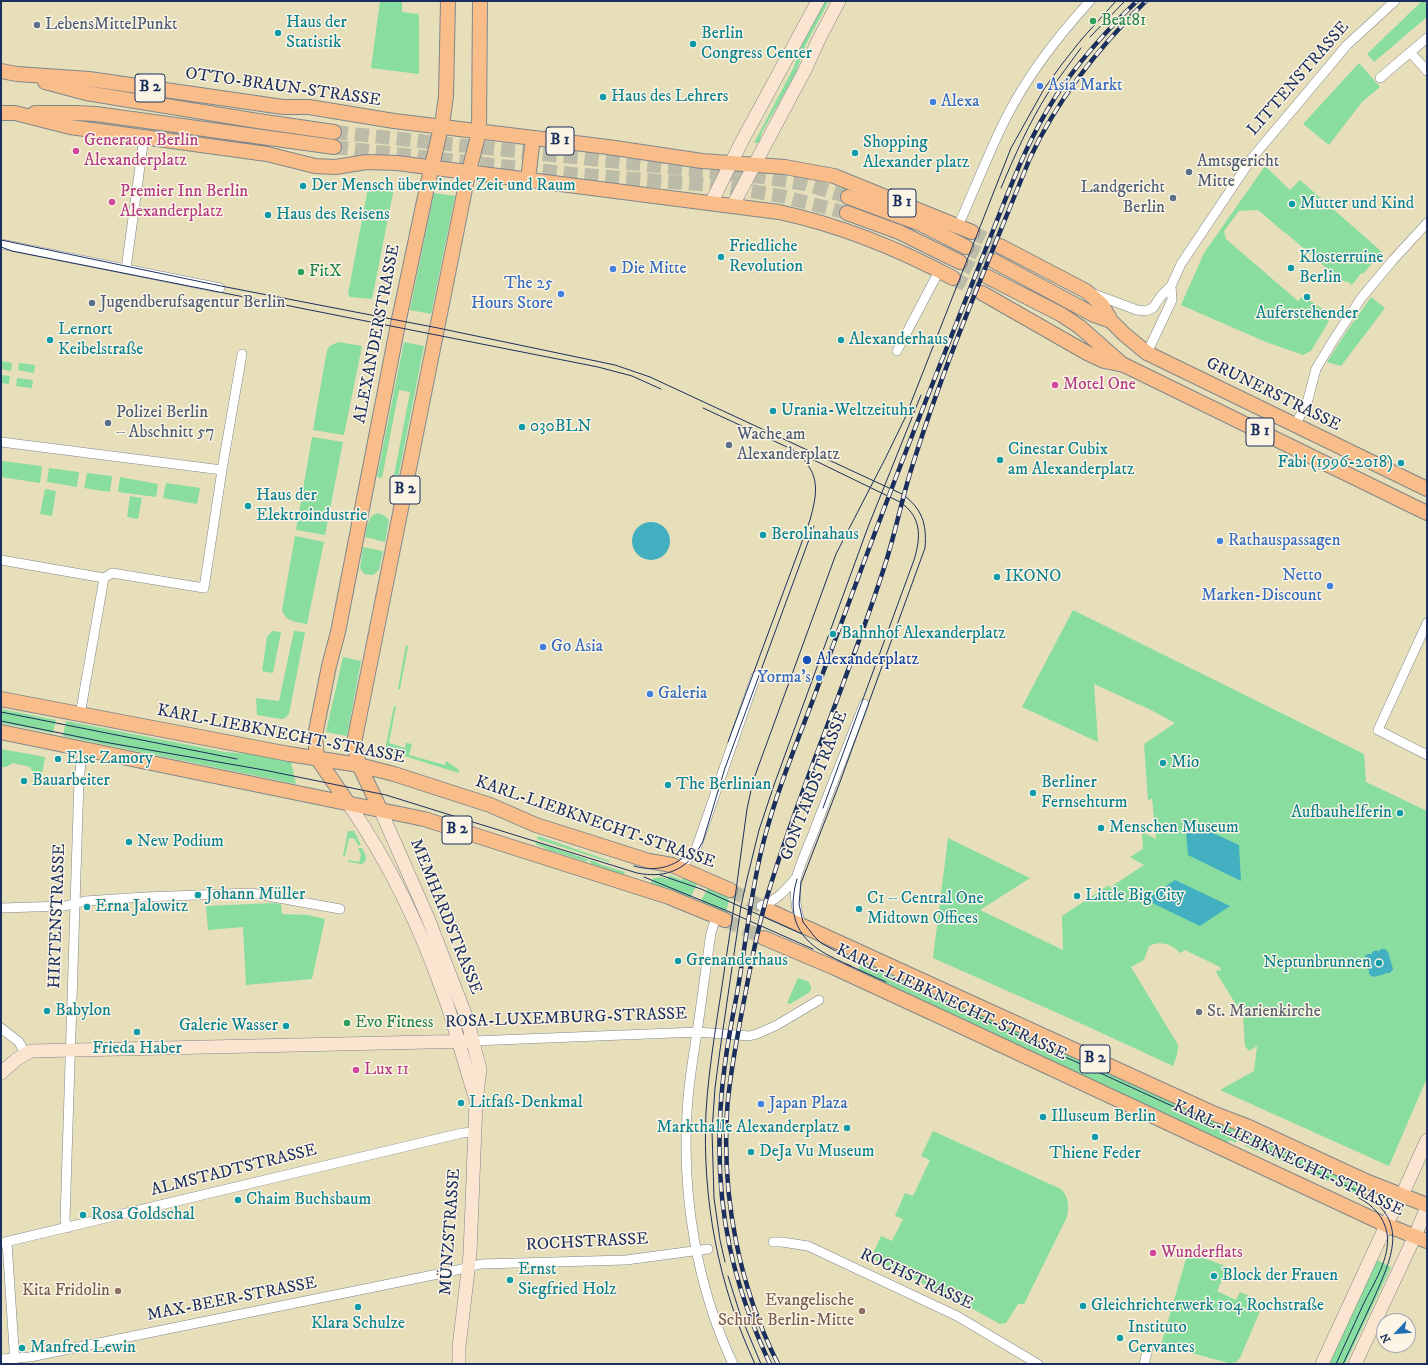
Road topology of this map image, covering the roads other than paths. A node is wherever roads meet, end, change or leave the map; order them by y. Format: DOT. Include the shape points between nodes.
graph roads {
  1 [pos="448,1"];
  2 [pos="480,1"];
  3 [pos="818,1"];
  4 [pos="839,1"];
  5 [pos="1090,1"];
  6 [pos="1395,1"];
  7 [pos="1427,38"];
  8 [pos="1410,52"];
  9 [pos="1,71"];
  10 [pos="1427,71"];
  11 [pos="17,74"];
  12 [pos="1380,78"];
  13 [pos="8,113"];
  14 [pos="441,127"];
  15 [pos="334,132"];
  16 [pos="479,132"];
  17 [pos="144,137"];
  18 [pos="534,138"];
  19 [pos="334,147"];
  20 [pos="731,163"];
  21 [pos="754,165"];
  22 [pos="432,167"];
  23 [pos="469,172"];
  24 [pos="528,179"];
  25 [pos="848,197"];
  26 [pos="711,203"];
  27 [pos="733,205"];
  28 [pos="847,213"];
  29 [pos="1427,223"];
  30 [pos="958,226"];
  31 [pos="972,232"];
  32 [pos="1,244"];
  33 [pos="1000,246"];
  34 [pos="966,247"];
  35 [pos="994,261"];
  36 [pos="960,262"];
  37 [pos="126,269"];
  38 [pos="939,271"];
  39 [pos="988,277"];
  40 [pos="953,278"];
  41 [pos="1171,286"];
  42 [pos="220,288"];
  43 [pos="1086,291"];
  44 [pos="982,292"];
  45 [pos="1111,321"];
  46 [pos="897,351"];
  47 [pos="1147,353"];
  48 [pos="242,354"];
  49 [pos="1124,365"];
  50 [pos="1296,426"];
  51 [pos="1,442"];
  52 [pos="222,470"];
  53 [pos="1427,489"];
  54 [pos="1427,513"];
  55 [pos="1,560"];
  56 [pos="104,578"];
  57 [pos="1427,623"];
  58 [pos="756,676"];
  59 [pos="1,699"];
  60 [pos="864,704"];
  61 [pos="80,715"];
  62 [pos="1,732"];
  63 [pos="83,748"];
  64 [pos="1427,755"];
  65 [pos="317,758"];
  66 [pos="359,765"];
  67 [pos="348,803"];
  68 [pos="380,809"];
  69 [pos="675,867"];
  70 [pos="796,878"];
  71 [pos="730,890"];
  72 [pos="74,903"];
  73 [pos="1,908"];
  74 [pos="340,909"];
  75 [pos="766,909"];
  76 [pos="721,918"];
  77 [pos="801,925"];
  78 [pos="764,938"];
  79 [pos="818,1000"];
  80 [pos="1,1028"];
  81 [pos="698,1032"];
  82 [pos="459,1041"];
  83 [pos="473,1041"];
  84 [pos="70,1049"];
  85 [pos="25,1054"];
  86 [pos="1,1073"];
  87 [pos="476,1102"];
  88 [pos="475,1132"];
  89 [pos="1427,1140"];
  90 [pos="1402,1195"];
  91 [pos="1427,1206"];
  92 [pos="1386,1225"];
  93 [pos="67,1228"];
  94 [pos="1421,1238"];
  95 [pos="4,1242"];
  96 [pos="773,1242"];
  97 [pos="708,1249"];
  98 [pos="696,1250"];
  99 [pos="468,1267"];
  100 [pos="1148,1348"];
  101 [pos="1,1359"];
  102 [pos="14,1361"];
  103 [pos="460,1364"];
  104 [pos="733,1364"];
  105 [pos="1038,1364"];
  106 [pos="1144,1364"];
  107 [pos="1322,1364"];
  108 [pos="1355,1364"];
  1 -- 14 [label="main road, ALEXANDERSTRASSE" via="446,96"];
  2 -- 16 [label="main road"];
  3 -- 20 [label="street"];
  4 -- 21 [label="street"];
  5 -- 30 [label="street" via="1050,48 1019,95 1005,120"];
  6 -- 41 [label="street, LITTENSTRASSE" via="1347,45 1252,158 1181,264"];
  7 -- 8 [label="street"];
  8 -- 10 [label="street"];
  8 -- 12 [label="street"];
  9 -- 11 [label="main road, OTTO-BRAUN-STRASSE / B 2"];
  11 -- 14 [label="main road, OTTO-BRAUN-STRASSE / B 2" via="89,79"];
  11 -- 15 [label="main road" via="86,93"];
  13 -- 17 [label="main road" via="70,127"];
  13 -- 19 [label="main road" via="96,114"];
  14 -- 16 [label="main road, B 2"];
  14 -- 22 [label="main road, ALEXANDERSTRASSE"];
  16 -- 18 [label="main road, B 1"];
  16 -- 23 [label="main road, B 2"];
  17 -- 22 [label="main road" via="267,154 326,167 377,161"];
  17 -- 37 [label="street"];
  18 -- 20 [label="main road, B 1"];
  18 -- 24 [label="main road"];
  20 -- 21 [label="main road, B 1"];
  20 -- 26 [label="street"];
  21 -- 27 [label="street"];
  21 -- 30 [label="main road, B 1" via="834,176"];
  22 -- 23 [label="main road"];
  22 -- 65 [label="main road, ALEXANDERSTRASSE / B 2" via="398,324 338,632 327,673 315,736"];
  23 -- 24 [label="main road"];
  23 -- 66 [label="main road, B 2" via="354,743"];
  24 -- 26 [label="main road"];
  25 -- 34 [label="main road" via="921,224"];
  26 -- 27 [label="main road"];
  27 -- 38 [label="main road" via="816,221 874,242"];
  28 -- 36 [label="main road" via="899,232"];
  29 -- 50 [label="street" via="1362,297 1334,339 1316,369 1307,403"];
  30 -- 31 [label="main road, B 1"];
  32 -- 37 [label="street"];
  33 -- 43 [label="main road, GRUNERSTRASSE / B 1"];
  35 -- 45 [label="main road, GRUNERSTRASSE / B 1" via="1094,315"];
  37 -- 42 [label="street"];
  38 -- 40 [label="main road"];
  38 -- 46 [label="street"];
  39 -- 49 [label="main road, B 1" via="1062,314"];
  41 -- 43 [label="street, LITTENSTRASSE" via="1153,308 1146,311"];
  41 -- 47 [label="street, LITTENSTRASSE" via="1172,300"];
  43 -- 45 [label="main road, GRUNERSTRASSE / B 1" via="1102,305"];
  44 -- 49 [label="main road, B 1" via="1087,353 1104,361"];
  45 -- 47 [label="main road, GRUNERSTRASSE / B 1"];
  47 -- 50 [label="main road, GRUNERSTRASSE / B 1"];
  48 -- 52 [label="street"];
  49 -- 54 [label="main road, B 1"];
  50 -- 53 [label="main road, GRUNERSTRASSE / B 1"];
  51 -- 52 [label="street"];
  52 -- 56 [label="street" via="204,588 112,573"];
  55 -- 56 [label="street"];
  56 -- 61 [label="street"];
  57 -- 64 [label="street" via="1378,730"];
  58 -- 69 [label="street" via="696,849"];
  59 -- 61 [label="main road, KARL-LIEBKNECHT-STRASSE"];
  60 -- 70 [label="street, GONTARDSTRASSE"];
  61 -- 65 [label="main road, KARL-LIEBKNECHT-STRASSE"];
  62 -- 63 [label="main road"];
  63 -- 67 [label="main road"];
  63 -- 72 [label="street, HIRTENSTRASSE" via="79,771"];
  65 -- 66 [label="main road, KARL-LIEBKNECHT-STRASSE"];
  65 -- 67 [label="main road, ALEXANDERSTRASSE / B 2"];
  66 -- 68 [label="main road"];
  66 -- 69 [label="main road, KARL-LIEBKNECHT-STRASSE / B 2" via="462,795 536,824"];
  67 -- 68 [label="main road, B 2"];
  67 -- 82 [label="street, MEMHARDSTRASSE" via="374,843 415,922"];
  68 -- 76 [label="main road, B 2" via="424,819 533,853 669,897"];
  68 -- 83 [label="street, MEMHARDSTRASSE" via="428,918"];
  69 -- 71 [label="main road, KARL-LIEBKNECHT-STRASSE / B 2"];
  70 -- 75 [label="street, GONTARDSTRASSE"];
  70 -- 77 [label="street, GONTARDSTRASSE" via="795,903"];
  72 -- 73 [label="street" via="65,906"];
  72 -- 74 [label="street" via="251,893"];
  72 -- 84 [label="street, HIRTENSTRASSE"];
  75 -- 77 [label="main road, KARL-LIEBKNECHT-STRASSE / B 2"];
  76 -- 81 [label="street" via="711,933"];
  77 -- 90 [label="main road, KARL-LIEBKNECHT-STRASSE / B 2" via="1215,1114"];
  78 -- 92 [label="main road, KARL-LIEBKNECHT-STRASSE / B 2" via="835,968"];
  79 -- 81 [label="street, ROSA-LUXEMBURG-STRASSE" via="757,1034 749,1036"];
  80 -- 85 [label="street" via="19,1042"];
  81 -- 83 [label="street, ROSA-LUXEMBURG-STRASSE"];
  81 -- 98 [label="street" via="690,1078 686,1139 686,1171"];
  82 -- 83 [label="street, ROSA-LUXEMBURG-STRASSE"];
  82 -- 84 [label="street, ROSA-LUXEMBURG-STRASSE"];
  82 -- 87 [label="street, MÜNZSTRASSE"];
  83 -- 87 [label="street, MÜNZSTRASSE" via="480,1069"];
  84 -- 85 [label="street, ROSA-LUXEMBURG-STRASSE" via="31,1051"];
  84 -- 93 [label="street, HIRTENSTRASSE" via="65,1220"];
  85 -- 86 [label="street, ROSA-LUXEMBURG-STRASSE"];
  87 -- 88 [label="street, MÜNZSTRASSE"];
  88 -- 93 [label="street, ALMSTADTSTRASSE" via="462,1133"];
  88 -- 99 [label="street, MÜNZSTRASSE"];
  89 -- 90 [label="street"];
  90 -- 91 [label="main road, KARL-LIEBKNECHT-STRASSE / B 2"];
  90 -- 92 [label="street"];
  91 -- 94 [label="street"];
  92 -- 94 [label="main road, KARL-LIEBKNECHT-STRASSE / B 2"];
  92 -- 107 [label="street"];
  93 -- 95 [label="street, ALMSTADTSTRASSE"];
  94 -- 108 [label="street"];
  95 -- 102 [label="street"];
  96 -- 105 [label="street, ROCHSTRASSE" via="808,1246 957,1316"];
  97 -- 98 [label="street, ROCHSTRASSE"];
  98 -- 99 [label="street, ROCHSTRASSE" via="626,1260 481,1264"];
  98 -- 104 [label="street" via="714,1318"];
  99 -- 102 [label="street, MAX-BEER-STRASSE"];
  99 -- 103 [label="street, MÜNZSTRASSE" via="459,1347"];
  100 -- 106 [label="street"];
  101 -- 102 [label="street, MAX-BEER-STRASSE"];
}
